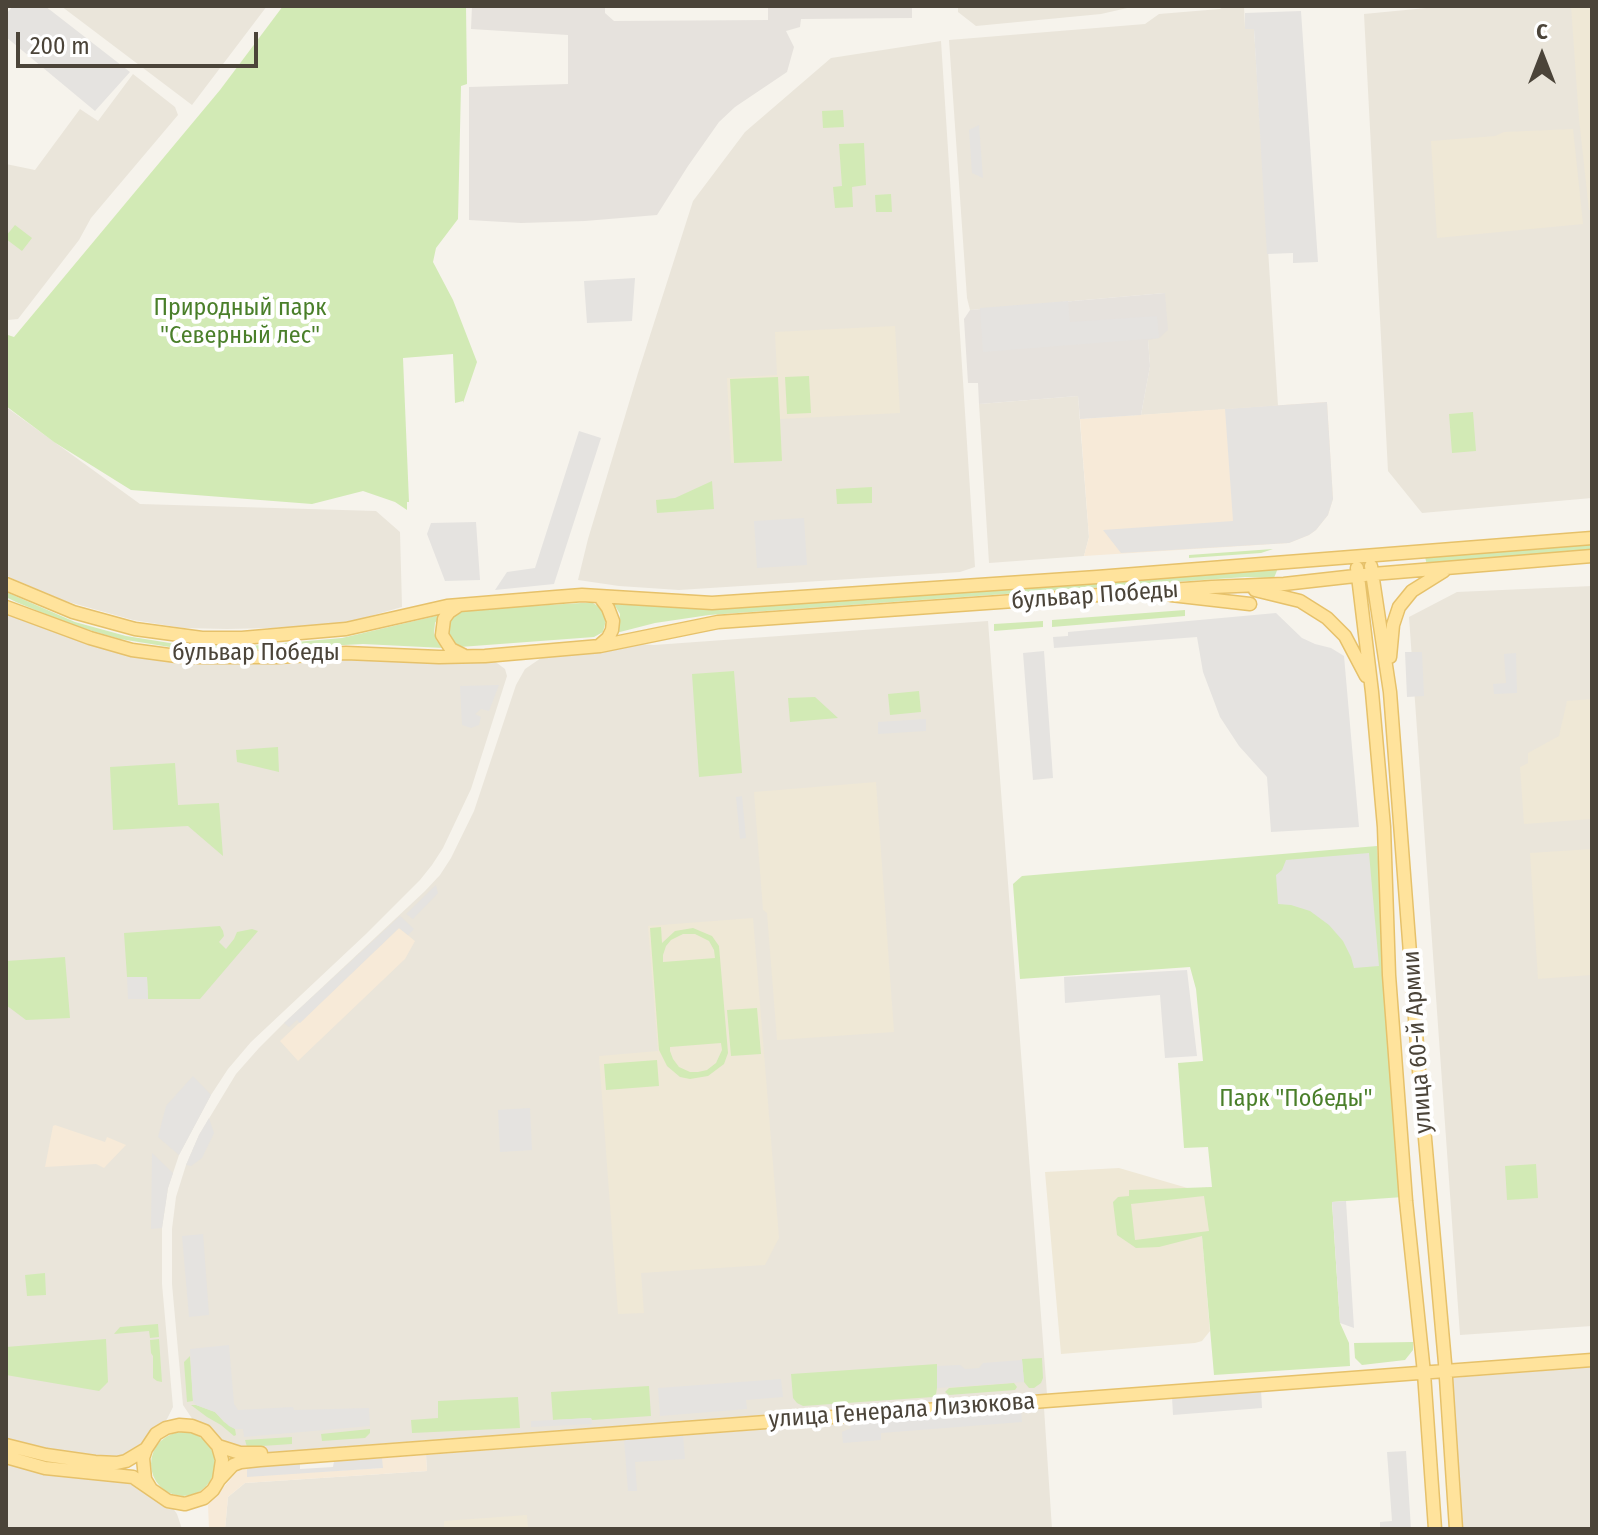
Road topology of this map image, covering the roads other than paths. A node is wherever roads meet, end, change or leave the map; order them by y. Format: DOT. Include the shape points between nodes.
graph roads {
  1 [pos="1592,538"];
  2 [pos="1363,556"];
  3 [pos="1592,556"];
  4 [pos="1453,567"];
  5 [pos="1373,574"];
  6 [pos="1358,576"];
  7 [pos="6,584"];
  8 [pos="1212,587"];
  9 [pos="1144,592"];
  10 [pos="600,597"];
  11 [pos="1250,604"];
  12 [pos="461,605"];
  13 [pos="6,607"];
  14 [pos="600,646"];
  15 [pos="466,657"];
  16 [pos="1372,692"];
  17 [pos="1390,692"];
  18 [pos="1592,1352"];
  19 [pos="1592,1360"];
  20 [pos="1445,1367"];
  21 [pos="1424,1369"];
  22 [pos="789,1417"];
  23 [pos="6,1445"];
  24 [pos="218,1446"];
  25 [pos="146,1449"];
  26 [pos="6,1457"];
  27 [pos="219,1480"];
  28 [pos="151,1489"];
  29 [pos="1435,1529"];
  30 [pos="1456,1529"];
  1 -- 2 [label="main road, бульвар Победы"];
  2 -- 5 [label="main road, улица 60-й Армии"];
  2 -- 6 [label="main road, улица 60-й Армии"];
  2 -- 10 [label="main road, бульвар Победы" via="712,603"];
  3 -- 4 [label="main road, бульвар Победы"];
  4 -- 5 [label="main road, бульвар Победы"];
  4 -- 17 [label="main road" via="1422,583 1399,607 1391,638"];
  5 -- 6 [label="main road, бульвар Победы"];
  5 -- 17 [label="main road, улица 60-й Армии"];
  6 -- 8 [label="main road, бульвар Победы"];
  6 -- 16 [label="main road, улица 60-й Армии"];
  7 -- 12 [label="main road, бульвар Победы" via="98,619 202,638 346,629"];
  8 -- 9 [label="main road, бульвар Победы"];
  8 -- 16 [label="main road" via="1271,593 1313,608 1345,636"];
  9 -- 11 [label="main road"];
  9 -- 14 [label="main road, бульвар Победы" via="718,622"];
  10 -- 12 [label="main road, бульвар Победы"];
  10 -- 14 [label="main road" via="613,621"];
  12 -- 15 [label="main road" via="444,619 442,635 451,649"];
  13 -- 15 [label="main road, бульвар Победы" via="132,650 184,657"];
  14 -- 15 [label="main road, бульвар Победы"];
  16 -- 21 [label="main road, улица 60-й Армии" via="1389,975"];
  17 -- 20 [label="main road, улица 60-й Армии"];
  18 -- 20 [label="main road, улица Генерала Лизюкова"];
  19 -- 20 [label="main road, улица Генерала Лизюкова"];
  20 -- 21 [label="main road, улица Генерала Лизюкова"];
  20 -- 30 [label="main road, улица 60-й Армии"];
  21 -- 22 [label="main road, улица Генерала Лизюкова"];
  21 -- 29 [label="main road, улица 60-й Армии"];
  22 -- 24 [label="main road, улица Генерала Лизюкова" via="260,1453"];
  22 -- 27 [label="main road, улица Генерала Лизюкова" via="241,1462"];
  23 -- 25 [label="main road" via="117,1463"];
  24 -- 25 [label="main road" via="205,1431 179,1425 156,1434"];
  24 -- 27 [label="main road"];
  25 -- 28 [label="main road" via="143,1469"];
  26 -- 28 [label="main road" via="45,1468 133,1477"];
  27 -- 28 [label="main road" via="204,1498 185,1504 168,1501"];
}
